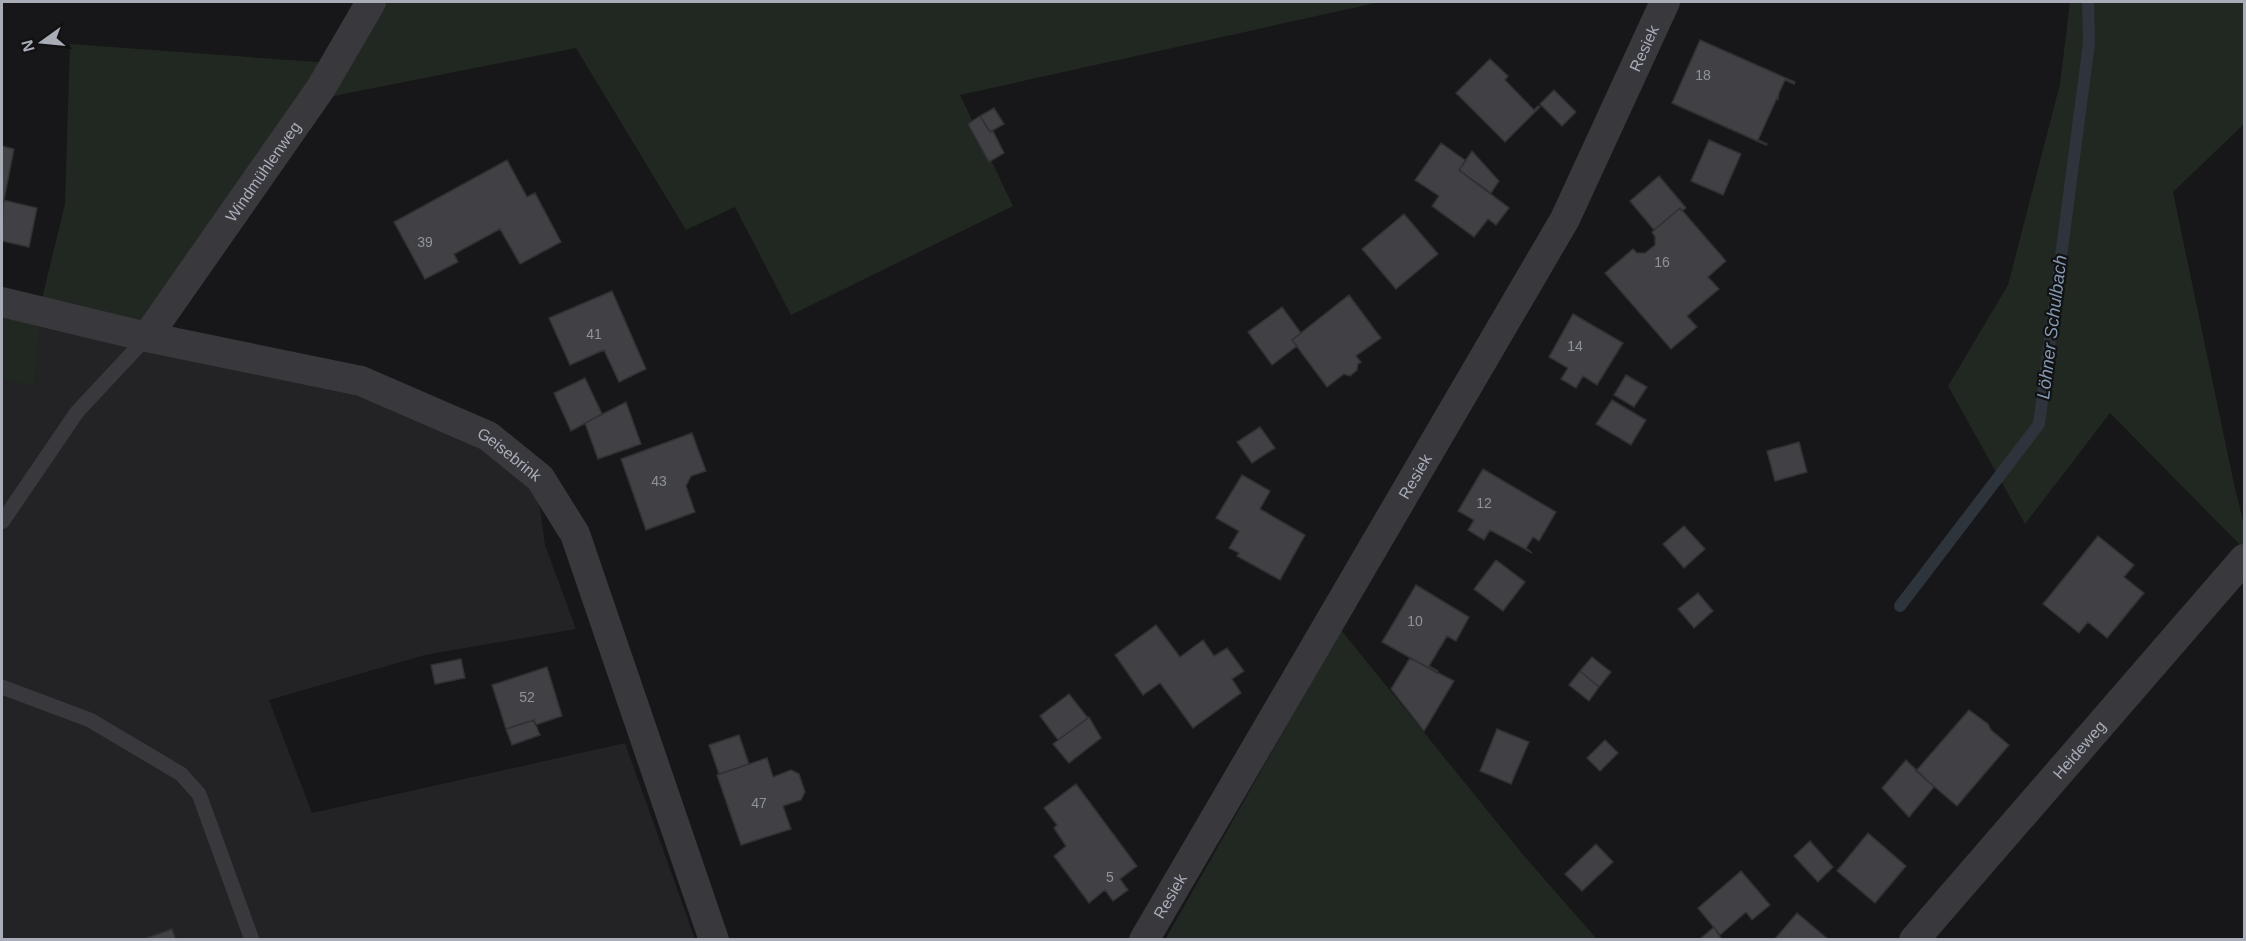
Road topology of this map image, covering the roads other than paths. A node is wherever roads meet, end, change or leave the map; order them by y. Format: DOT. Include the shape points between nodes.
graph roads {
  1 [pos="371,2"];
  2 [pos="1665,2"];
  3 [pos="2,302"];
  4 [pos="147,336"];
  5 [pos="2,522"];
  6 [pos="2244,559"];
  7 [pos="2,687"];
  8 [pos="252,939"];
  9 [pos="714,939"];
  10 [pos="1144,939"];
  11 [pos="1914,939"];
  1 -- 4 [label="street, Windmühlenweg" via="321,88"];
  2 -- 10 [label="street, Resiek" via="1565,219"];
  3 -- 4 [label="street, Geisebrink"];
  4 -- 5 [label="lane" via="77,412"];
  4 -- 9 [label="street, Geisebrink" via="360,381 488,436 540,478 575,534"];
  6 -- 11 [label="street, Heideweg"];
  7 -- 8 [label="lane" via="90,720 181,774 199,794"];
}
